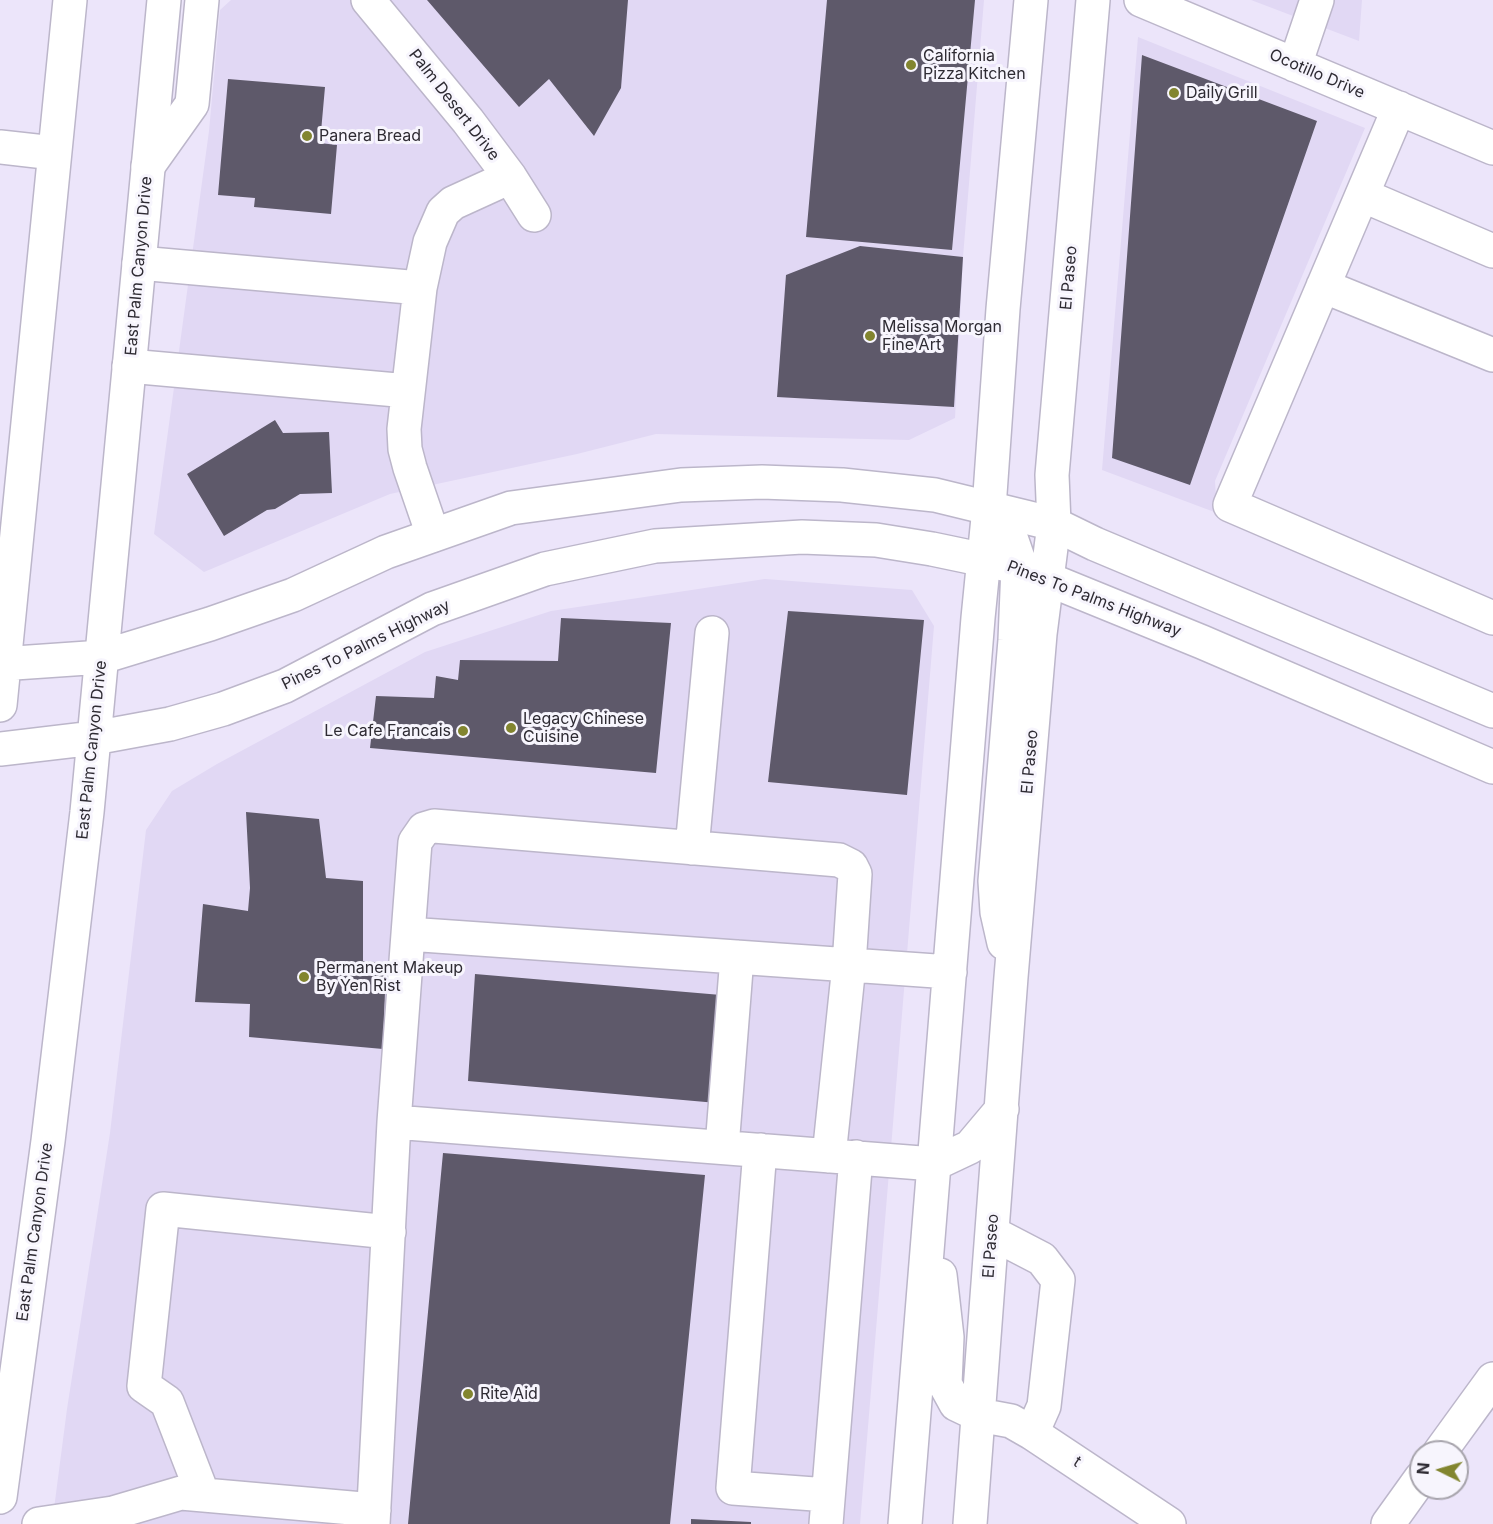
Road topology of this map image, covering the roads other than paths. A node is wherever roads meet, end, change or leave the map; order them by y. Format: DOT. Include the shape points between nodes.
graph roads {
  1 [pos="70,0"];
  2 [pos="164,0"];
  3 [pos="202,0"];
  4 [pos="368,0"];
  5 [pos="1031,0"];
  6 [pos="1093,0"];
  7 [pos="1141,0"];
  8 [pos="1317,0"];
  9 [pos="1295,64"];
  10 [pos="1400,108"];
  11 [pos="0,147"];
  12 [pos="1493,148"];
  13 [pos="54,153"];
  14 [pos="148,166"];
  15 [pos="510,177"];
  16 [pos="1362,195"];
  17 [pos="534,215"];
  18 [pos="1493,251"];
  19 [pos="139,263"];
  20 [pos="1323,286"];
  21 [pos="420,288"];
  22 [pos="1493,355"];
  23 [pos="129,366"];
  24 [pos="408,391"];
  25 [pos="992,508"];
  26 [pos="1054,524"];
  27 [pos="433,535"];
  28 [pos="984,560"];
  29 [pos="1033,573"];
  30 [pos="1493,618"];
  31 [pos="712,633"];
  32 [pos="102,657"];
  33 [pos="2,664"];
  34 [pos="0,705"];
  35 [pos="1493,711"];
  36 [pos="94,738"];
  37 [pos="0,749"];
  38 [pos="1493,767"];
  39 [pos="692,848"];
  40 [pos="408,934"];
  41 [pos="737,957"];
  42 [pos="849,965"];
  43 [pos="950,972"];
  44 [pos="1002,1109"];
  45 [pos="394,1122"];
  46 [pos="722,1147"];
  47 [pos="760,1150"];
  48 [pos="843,1156"];
  49 [pos="934,1171"];
  50 [pos="388,1232"];
  51 [pos="992,1233"];
  52 [pos="1493,1379"];
  53 [pos="978,1415"];
  54 [pos="1032,1432"];
  55 [pos="1449,1440"];
  56 [pos="203,1495"];
  57 [pos="1409,1495"];
  58 [pos="0,1497"];
  59 [pos="827,1510"];
  60 [pos="373,1517"];
  61 [pos="39,1524"];
  62 [pos="905,1524"];
  63 [pos="970,1524"];
  64 [pos="1169,1524"];
  65 [pos="1388,1524"];
  1 -- 13 [label="main road"];
  2 -- 14 [label="main road, East Palm Canyon Drive"];
  3 -- 14 [label="main road" via="192,104"];
  4 -- 15 [label="main road, Palm Desert Drive"];
  5 -- 25 [label="main road" via="1003,309"];
  6 -- 26 [label="main road, El Paseo" via="1052,475"];
  7 -- 9 [label="main road, Ocotillo Drive"];
  8 -- 9 [label="main road"];
  9 -- 10 [label="main road, Ocotillo Drive"];
  10 -- 12 [label="main road, Ocotillo Drive"];
  10 -- 16 [label="main road"];
  11 -- 13 [label="main road"];
  13 -- 33 [label="main road"];
  14 -- 19 [label="main road, East Palm Canyon Drive"];
  15 -- 17 [label="main road, Palm Desert Drive"];
  15 -- 21 [label="main road" via="453,203 443,212 430,242"];
  16 -- 18 [label="main road"];
  16 -- 20 [label="main road"];
  19 -- 21 [label="main road"];
  19 -- 23 [label="main road, East Palm Canyon Drive"];
  20 -- 22 [label="main road"];
  20 -- 30 [label="main road" via="1230,505"];
  21 -- 24 [label="main road"];
  23 -- 24 [label="main road"];
  23 -- 32 [label="main road, East Palm Canyon Drive"];
  24 -- 27 [label="main road" via="405,448"];
  25 -- 26 [label="main road"];
  25 -- 27 [label="main road" via="935,495 842,485 681,485 511,508"];
  25 -- 28 [label="main road"];
  25 -- 29 [label="main road" via="1007,526 1018,558"];
  26 -- 29 [label="main road, El Paseo"];
  26 -- 35 [label="main road"];
  27 -- 32 [label="main road" via="293,595"];
  28 -- 29 [label="main road, Pines To Palms Highway"];
  28 -- 36 [label="main road, Pines To Palms Highway" via="876,540 802,537 655,546 545,569 432,609 285,686 223,709 170,724"];
  28 -- 43 [label="main road"];
  29 -- 38 [label="main road, Pines To Palms Highway" via="1183,633"];
  29 -- 44 [label="main road, El Paseo" via="1015,640 995,881 1010,1002"];
  31 -- 39 [label="main road"];
  32 -- 33 [label="main road"];
  32 -- 36 [label="main road, East Palm Canyon Drive"];
  33 -- 34 [label="main road"];
  36 -- 37 [label="main road, Pines To Palms Highway"];
  36 -- 58 [label="main road, East Palm Canyon Drive" via="48,1141"];
  39 -- 40 [label="main road" via="434,826 424,829 415,842"];
  39 -- 42 [label="main road" via="839,861 851,866 855,874"];
  40 -- 41 [label="main road"];
  40 -- 45 [label="main road"];
  41 -- 42 [label="main road"];
  41 -- 46 [label="main road"];
  42 -- 43 [label="main road"];
  42 -- 48 [label="main road"];
  43 -- 49 [label="main road"];
  44 -- 49 [label="main road" via="970,1147"];
  44 -- 51 [label="main road, El Paseo"];
  45 -- 46 [label="main road"];
  45 -- 50 [label="main road"];
  46 -- 47 [label="main road"];
  47 -- 48 [label="main road"];
  47 -- 59 [label="main road" via="733,1488"];
  48 -- 49 [label="main road"];
  48 -- 59 [label="main road"];
  49 -- 53 [label="main road" via="943,1212 940,1272 946,1337 945,1384 956,1404"];
  49 -- 62 [label="main road"];
  50 -- 56 [label="main road" via="163,1209 144,1386 167,1402"];
  50 -- 60 [label="main road"];
  51 -- 53 [label="main road, El Paseo"];
  51 -- 54 [label="main road" via="1042,1259 1058,1280 1044,1406"];
  52 -- 55 [label="main road"];
  53 -- 54 [label="main road, t" via="1011,1421"];
  53 -- 63 [label="main road, El Paseo"];
  54 -- 64 [label="main road, t"];
  56 -- 60 [label="main road"];
  56 -- 61 [label="main road" via="182,1493 113,1513"];
  57 -- 65 [label="main road"];
}
